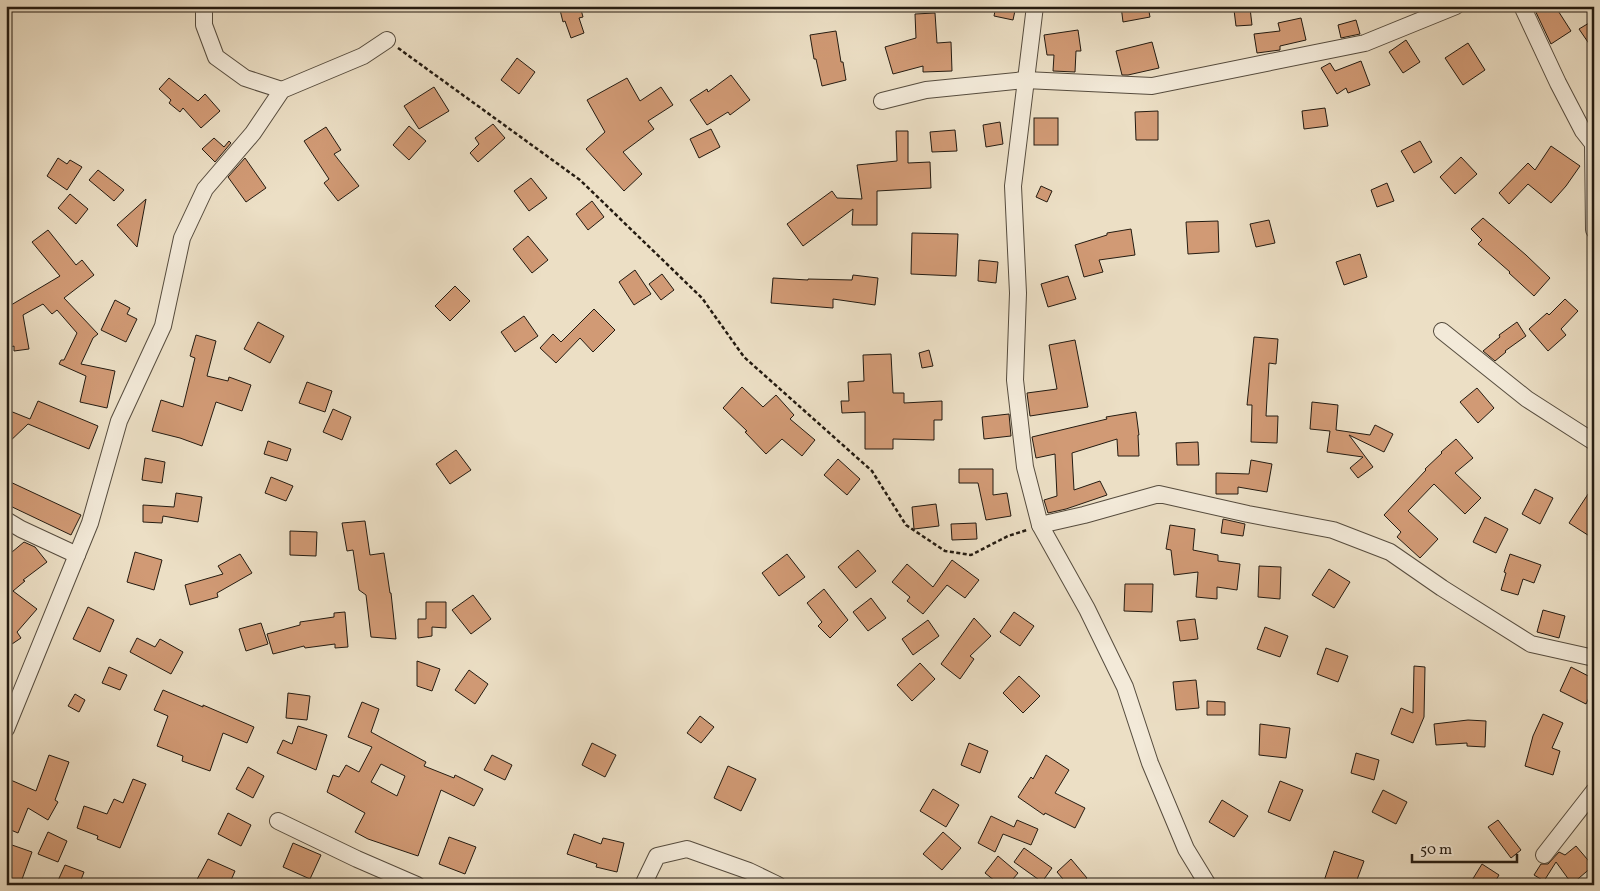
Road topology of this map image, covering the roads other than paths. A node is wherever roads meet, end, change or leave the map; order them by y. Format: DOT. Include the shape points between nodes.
graph roads {
  1 [pos="204,6"];
  2 [pos="1034,6"];
  3 [pos="1456,6"];
  4 [pos="1522,6"];
  5 [pos="387,40"];
  6 [pos="1025,80"];
  7 [pos="282,90"];
  8 [pos="882,102"];
  9 [pos="1593,145"];
  10 [pos="1594,230"];
  11 [pos="1442,331"];
  12 [pos="1594,442"];
  13 [pos="6,520"];
  14 [pos="1040,525"];
  15 [pos="77,555"];
  16 [pos="1594,658"];
  17 [pos="10,703"];
  18 [pos="6,729"];
  19 [pos="1594,791"];
  20 [pos="278,821"];
  21 [pos="1544,855"];
  22 [pos="417,885"];
  23 [pos="643,885"];
  24 [pos="778,885"];
  25 [pos="1208,885"];
  1 -- 7 [label="street" via="204,25 216,57 245,78"];
  2 -- 6 [label="street"];
  3 -- 6 [label="street" via="1365,43 1152,86"];
  4 -- 9 [label="street" via="1558,83"];
  5 -- 7 [label="street" via="362,56"];
  6 -- 8 [label="street" via="926,90"];
  6 -- 14 [label="street" via="1013,186 1018,293 1015,380 1025,467"];
  7 -- 15 [label="street" via="253,133 205,189 182,238 163,326 119,421 90,522"];
  9 -- 10 [label="street"];
  11 -- 12 [label="street" via="1527,399"];
  13 -- 15 [label="street"];
  14 -- 16 [label="street" via="1159,494 1333,530 1390,552 1530,644"];
  14 -- 25 [label="street" via="1125,687 1150,762 1186,849"];
  15 -- 17 [label="street"];
  17 -- 18 [label="street"];
  19 -- 21 [label="street"];
  20 -- 22 [label="street"];
  23 -- 24 [label="street" via="657,856 687,849 750,871"];
}
